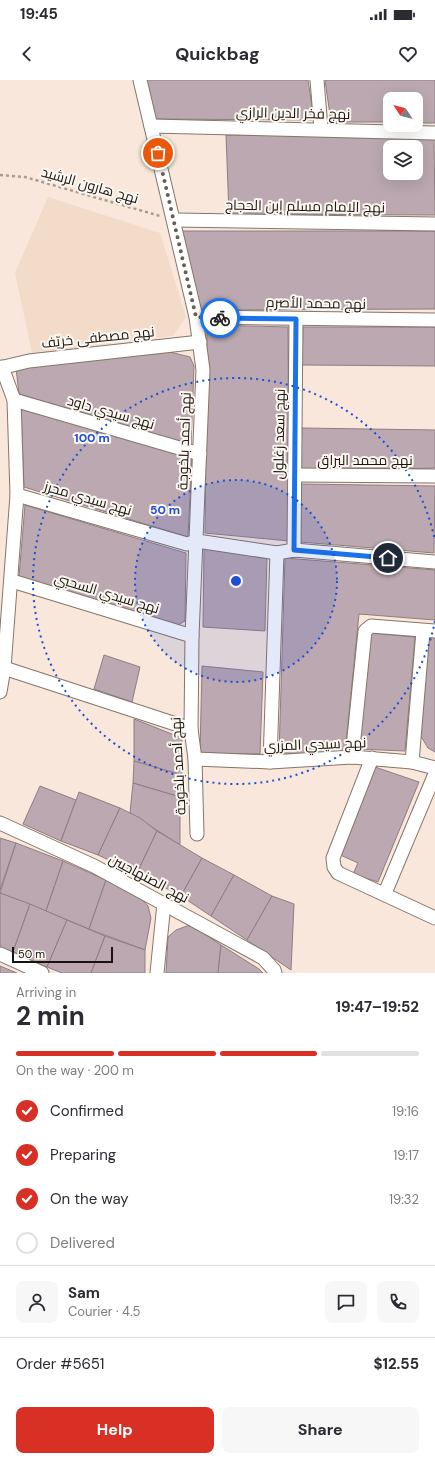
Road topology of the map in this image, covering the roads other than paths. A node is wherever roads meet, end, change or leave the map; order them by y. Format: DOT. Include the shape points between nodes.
graph roads {
  1 [pos="140,80"];
  2 [pos="317,80"];
  3 [pos="151,126"];
  4 [pos="321,129"];
  5 [pos="435,132"];
  6 [pos="174,220"];
  7 [pos="435,224"];
  8 [pos="196,317"];
  9 [pos="296,319"];
  10 [pos="435,320"];
  11 [pos="200,342"];
  12 [pos="1,368"];
  13 [pos="14,400"];
  14 [pos="200,454"];
  15 [pos="295,475"];
  16 [pos="435,476"];
  17 [pos="17,495"];
  18 [pos="196,541"];
  19 [pos="294,550"];
  20 [pos="277,553"];
  21 [pos="435,562"];
  22 [pos="12,581"];
  23 [pos="429,631"];
  24 [pos="192,636"];
  25 [pos="4,668"];
  26 [pos="0,692"];
  27 [pos="191,729"];
  28 [pos="352,757"];
  29 [pos="372,758"];
  30 [pos="195,759"];
  31 [pos="270,762"];
  32 [pos="412,762"];
  33 [pos="435,768"];
  34 [pos="435,774"];
  35 [pos="0,823"];
  36 [pos="196,834"];
  37 [pos="385,893"];
  38 [pos="164,903"];
  39 [pos="435,918"];
  40 [pos="0,954"];
  41 [pos="42,973"];
  42 [pos="157,973"];
  43 [pos="275,973"];
  1 -- 3 [label="street, نهج أحمد بلخوجة"];
  2 -- 4 [label="street"];
  3 -- 4 [label="street, نهج فخر الدين الرازي"];
  3 -- 6 [label="street, نهج أحمد بلخوجة"];
  4 -- 5 [label="street, نهج فخر الدين الرازي"];
  6 -- 7 [label="street, نهج اﻹمام مسلم إبن الحجاج"];
  6 -- 8 [label="street, نهج أحمد بلخوجة"];
  8 -- 9 [label="street, نهج محمد الأصرم"];
  8 -- 11 [label="street, نهج أحمد بلخوجة"];
  9 -- 10 [label="street, نهج محمد الأصرم"];
  9 -- 15 [label="street, نهج سعد زغلول"];
  11 -- 12 [label="street, نهج مصطفى خريّف" via="29,361"];
  11 -- 14 [label="street, نهج أحمد بلخوجة" via="203,370"];
  12 -- 13 [label="street"];
  13 -- 14 [label="street, نهج سيدي داود"];
  13 -- 17 [label="street"];
  14 -- 18 [label="street, نهج أحمد بلخوجة"];
  15 -- 16 [label="street, نهج محمد البراق"];
  15 -- 19 [label="street, نهج سعد زغلول"];
  17 -- 18 [label="street, نهج سيدي محرز" via="187,544"];
  17 -- 22 [label="street"];
  18 -- 20 [label="street, نهج سيدي محرز"];
  18 -- 24 [label="street, نهج أحمد بلخوجة"];
  19 -- 20 [label="street, نهج سيدي محرز"];
  19 -- 21 [label="street, نهج سيدي محرز"];
  20 -- 31 [label="street"];
  22 -- 24 [label="street, نهج سيدي السحبي"];
  22 -- 25 [label="street"];
  23 -- 28 [label="street" via="371,626 365,631"];
  23 -- 32 [label="street"];
  24 -- 27 [label="street, نهج أحمد بلخوجة"];
  25 -- 26 [label="street"];
  25 -- 27 [label="street"];
  27 -- 30 [label="street, نهج أحمد بلخوجة"];
  28 -- 29 [label="street, نهج سيدي المزري"];
  28 -- 31 [label="street, نهج سيدي المزري"];
  29 -- 32 [label="street, نهج سيدي المزري"];
  29 -- 37 [label="street" via="334,858 334,867 338,873"];
  30 -- 31 [label="street, نهج سيدي المزري"];
  30 -- 36 [label="street, نهج أحمد بلخوجة"];
  32 -- 33 [label="street, نهج سيدي المزري"];
  34 -- 37 [label="street"];
  35 -- 38 [label="street, نهج الصنهاجيين" via="94,866"];
  37 -- 39 [label="street"];
  38 -- 42 [label="street"];
  38 -- 43 [label="street, نهج الصنهاجيين" via="262,958"];
  40 -- 41 [label="street"];
}
